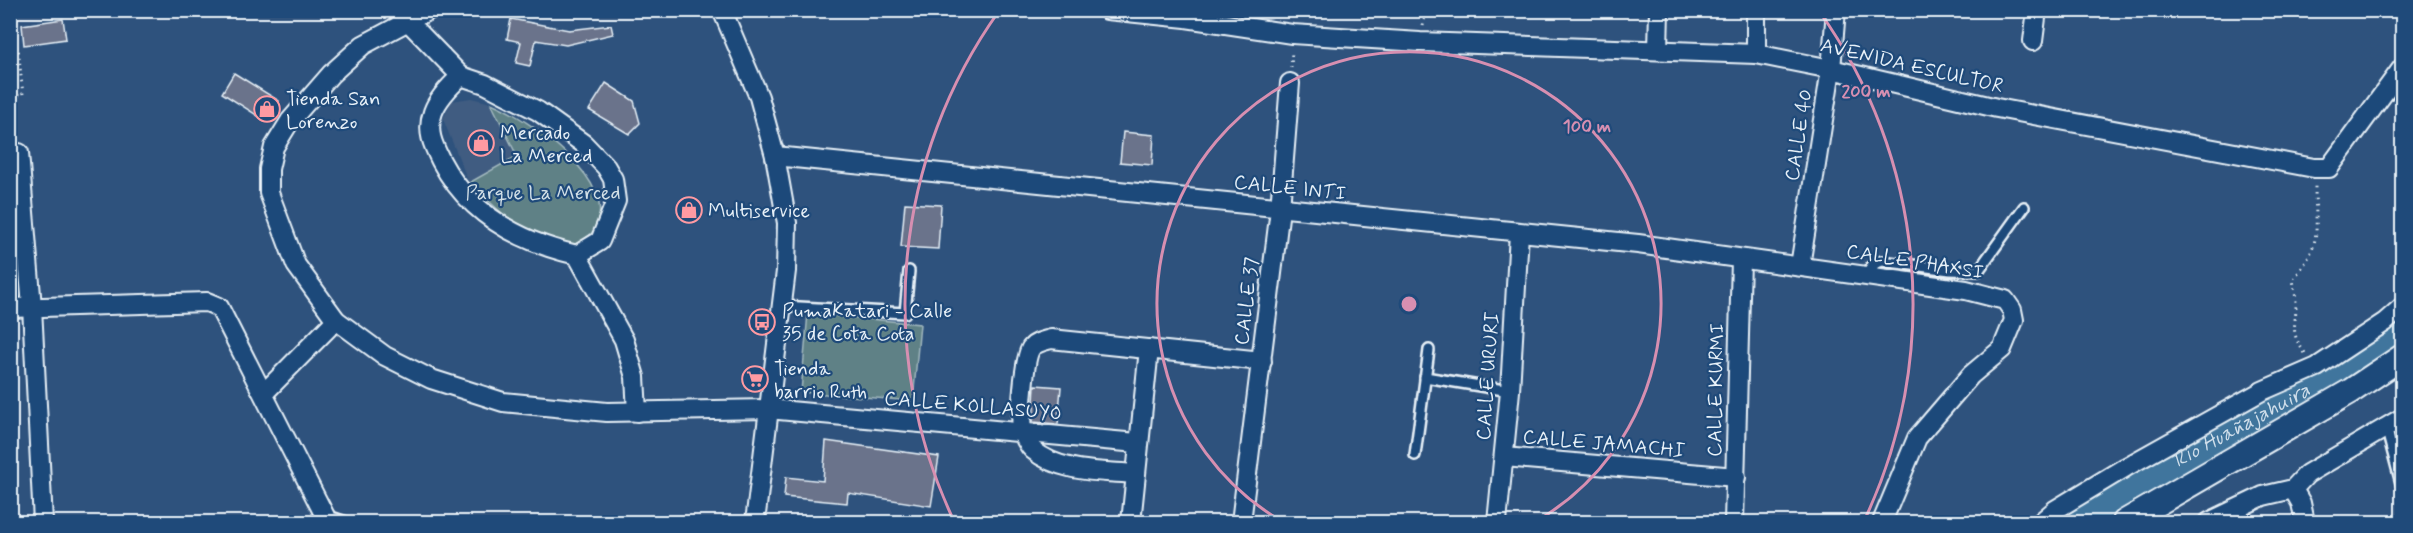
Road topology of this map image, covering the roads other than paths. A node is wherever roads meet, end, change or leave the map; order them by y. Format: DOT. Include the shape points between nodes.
graph roads {
  1 [pos="429,10"];
  2 [pos="722,10"];
  3 [pos="1107,10"];
  4 [pos="1659,10"];
  5 [pos="1756,10"];
  6 [pos="1836,10"];
  7 [pos="2037,10"];
  8 [pos="403,15"];
  9 [pos="2033,41"];
  10 [pos="1658,50"];
  11 [pos="1756,54"];
  12 [pos="2403,68"];
  13 [pos="1831,69"];
  14 [pos="461,76"];
  15 [pos="1290,83"];
  16 [pos="19,153"];
  17 [pos="775,156"];
  18 [pos="2024,207"];
  19 [pos="1280,209"];
  20 [pos="1519,233"];
  21 [pos="578,255"];
  22 [pos="1741,260"];
  23 [pos="1800,266"];
  24 [pos="909,271"];
  25 [pos="1866,276"];
  26 [pos="782,306"];
  27 [pos="2403,307"];
  28 [pos="10,308"];
  29 [pos="32,308"];
  30 [pos="336,320"];
  31 [pos="1149,349"];
  32 [pos="1429,350"];
  33 [pos="2403,357"];
  34 [pos="1262,361"];
  35 [pos="1425,377"];
  36 [pos="1510,391"];
  37 [pos="264,393"];
  38 [pos="768,410"];
  39 [pos="637,411"];
  40 [pos="2394,422"];
  41 [pos="1022,432"];
  42 [pos="1137,443"];
  43 [pos="1415,455"];
  44 [pos="1504,457"];
  45 [pos="1135,474"];
  46 [pos="1736,477"];
  47 [pos="2403,488"];
  48 [pos="2293,489"];
  49 [pos="326,518"];
  50 [pos="43,522"];
  51 [pos="345,522"];
  52 [pos="755,522"];
  53 [pos="1131,522"];
  54 [pos="1241,522"];
  55 [pos="1497,522"];
  56 [pos="1734,522"];
  57 [pos="1882,522"];
  58 [pos="2042,522"];
  59 [pos="2125,522"];
  60 [pos="2209,522"];
  61 [pos="2305,522"];
  1 -- 8 [label="street, CALLE KOLLASUYO"];
  2 -- 17 [label="street" via="759,97"];
  3 -- 10 [label="street, AVENIDA ESCULTOR" via="1292,34"];
  4 -- 10 [label="street"];
  5 -- 11 [label="street"];
  6 -- 13 [label="street, CALLE 40"];
  7 -- 9 [label="street"];
  8 -- 14 [label="street"];
  8 -- 30 [label="street, CALLE KOLLASUYO" via="331,74 290,121 274,147 269,169 269,193 296,265"];
  10 -- 11 [label="street, AVENIDA ESCULTOR"];
  11 -- 13 [label="street, AVENIDA ESCULTOR"];
  12 -- 13 [label="street, AVENIDA ESCULTOR" via="2329,168 1997,108"];
  13 -- 23 [label="street, CALLE 40"];
  14 -- 21 [label="street" via="438,102 430,126 434,146 456,188 521,237"];
  14 -- 21 [label="street" via="538,111 584,144 606,167 613,179 616,201 600,241"];
  15 -- 19 [label="street, CALLE 37"];
  16 -- 29 [label="street"];
  17 -- 19 [label="street, CALLE INTI"];
  17 -- 26 [label="street" via="787,223"];
  18 -- 25 [label="lane" via="1978,270 1882,261 1872,265"];
  19 -- 20 [label="street, CALLE INTI"];
  19 -- 34 [label="street, CALLE 37"];
  20 -- 22 [label="street, CALLE INTI" via="1638,244"];
  20 -- 36 [label="street, CALLE URURI"];
  21 -- 39 [label="street" via="624,340 635,377"];
  22 -- 23 [label="street, CALLE INTI"];
  22 -- 46 [label="street, CALLE KURMI"];
  23 -- 25 [label="street, CALLE PHAXSI"];
  24 -- 26 [label="lane" via="905,313"];
  25 -- 57 [label="street, CALLE PHAXSI" via="1991,295 2006,300 2014,320 2002,349 1964,383 1917,438"];
  26 -- 38 [label="street"];
  27 -- 58 [label="street" via="2317,367 2262,391 2126,467"];
  28 -- 29 [label="street"];
  29 -- 37 [label="street" via="207,302 219,307"];
  29 -- 50 [label="street"];
  30 -- 37 [label="street"];
  30 -- 39 [label="street, CALLE KOLLASUYO" via="385,356 431,379 467,391 504,402 607,412"];
  31 -- 34 [label="street"];
  31 -- 41 [label="street" via="1052,339 1037,343 1030,350 1026,370"];
  31 -- 42 [label="street"];
  32 -- 35 [label="lane"];
  33 -- 59 [label="main road"];
  34 -- 54 [label="street, CALLE 37"];
  35 -- 36 [label="lane"];
  35 -- 43 [label="lane"];
  36 -- 44 [label="street, CALLE URURI"];
  37 -- 49 [label="street"];
  38 -- 39 [label="street, CALLE KOLLASUYO"];
  38 -- 41 [label="street, CALLE KOLLASUYO"];
  38 -- 52 [label="street"];
  40 -- 47 [label="lane"];
  40 -- 48 [label="street" via="2307,474"];
  41 -- 42 [label="street, CALLE KOLLASUYO"];
  41 -- 45 [label="street" via="1031,448 1050,462"];
  42 -- 45 [label="street"];
  44 -- 46 [label="street, CALLE JAMACHI"];
  44 -- 55 [label="street, CALLE URURI"];
  45 -- 53 [label="street"];
  46 -- 56 [label="street, CALLE KURMI"];
  48 -- 60 [label="street" via="2263,496"];
  48 -- 61 [label="street"];
  49 -- 51 [label="lane"];
}
